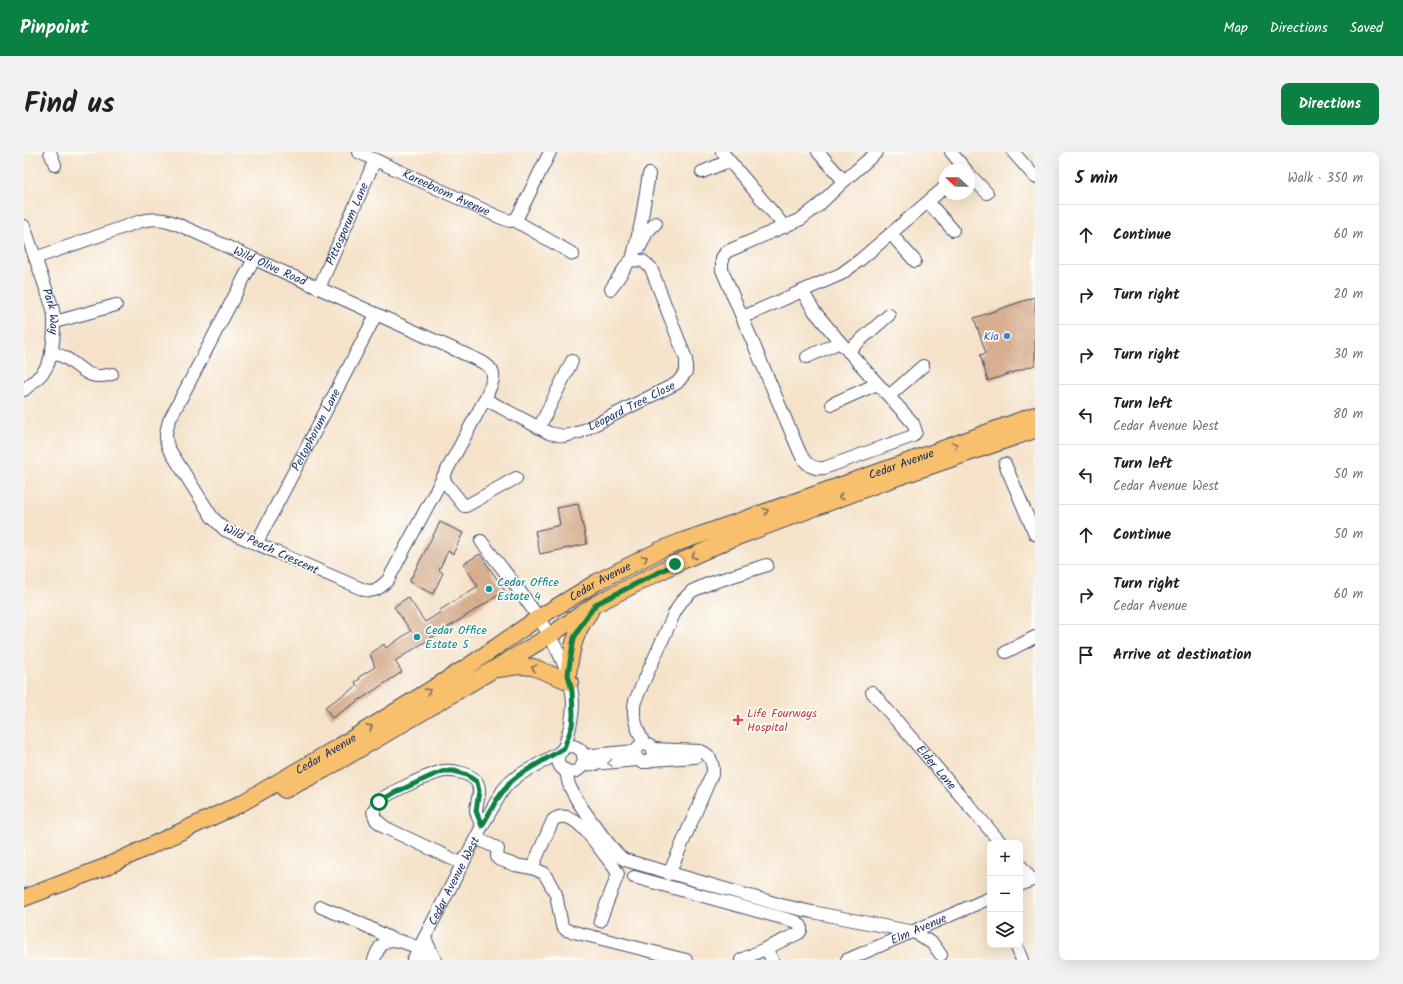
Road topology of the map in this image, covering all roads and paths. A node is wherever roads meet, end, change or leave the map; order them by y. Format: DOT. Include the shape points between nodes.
graph roads {
  1 [pos="50,152"];
  2 [pos="358,152"];
  3 [pos="550,152"];
  4 [pos="818,152"];
  5 [pos="877,152"];
  6 [pos="951,152"];
  7 [pos="1013,152"];
  8 [pos="725,156"];
  9 [pos="375,160"];
  10 [pos="960,164"];
  11 [pos="55,165"];
  12 [pos="702,172"];
  13 [pos="649,174"];
  14 [pos="1034,177"];
  15 [pos="975,180"];
  16 [pos="844,181"];
  17 [pos="939,192"];
  18 [pos="987,193"];
  19 [pos="928,202"];
  20 [pos="514,220"];
  21 [pos="656,223"];
  22 [pos="24,226"];
  23 [pos="786,227"];
  24 [pos="952,230"];
  25 [pos="890,234"];
  26 [pos="573,254"];
  27 [pos="35,258"];
  28 [pos="254,259"];
  29 [pos="633,259"];
  30 [pos="915,261"];
  31 [pos="319,288"];
  32 [pos="612,289"];
  33 [pos="802,291"];
  34 [pos="116,305"];
  35 [pos="376,315"];
  36 [pos="889,316"];
  37 [pos="744,317"];
  38 [pos="55,322"];
  39 [pos="844,346"];
  40 [pos="51,352"];
  41 [pos="807,357"];
  42 [pos="572,361"];
  43 [pos="923,366"];
  44 [pos="112,374"];
  45 [pos="494,374"];
  46 [pos="877,384"];
  47 [pos="24,390"];
  48 [pos="889,396"];
  49 [pos="485,400"];
  50 [pos="832,404"];
  51 [pos="1035,415"];
  52 [pos="539,428"];
  53 [pos="1035,430"];
  54 [pos="1005,464"];
  55 [pos="442,478"];
  56 [pos="516,478"];
  57 [pos="1035,534"];
  58 [pos="481,540"];
  59 [pos="256,544"];
  60 [pos="767,565"];
  61 [pos="596,604"];
  62 [pos="538,618"];
  63 [pos="549,636"];
  64 [pos="1035,637"];
  65 [pos="1006,652"];
  66 [pos="494,669"];
  67 [pos="569,678"];
  68 [pos="872,692"];
  69 [pos="643,752"];
  70 [pos="571,759"];
  71 [pos="482,826"];
  72 [pos="476,838"];
  73 [pos="998,840"];
  74 [pos="463,864"];
  75 [pos="532,868"];
  76 [pos="1023,868"];
  77 [pos="669,874"];
  78 [pos="634,877"];
  79 [pos="1034,879"];
  80 [pos="1023,884"];
  81 [pos="24,898"];
  82 [pos="987,899"];
  83 [pos="24,905"];
  84 [pos="320,907"];
  85 [pos="600,921"];
  86 [pos="914,932"];
  87 [pos="392,939"];
  88 [pos="422,943"];
  89 [pos="1017,948"];
  90 [pos="764,953"];
  91 [pos="940,958"];
  92 [pos="374,960"];
  93 [pos="413,960"];
  94 [pos="423,960"];
  95 [pos="435,960"];
  96 [pos="686,960"];
  97 [pos="741,960"];
  98 [pos="772,960"];
  99 [pos="847,960"];
  100 [pos="1022,960"];
  1 -- 11 [label="street"];
  2 -- 9 [label="street, Kareeboom Avenue"];
  3 -- 20 [label="street"];
  4 -- 16 [label="street"];
  5 -- 16 [label="street"];
  6 -- 10 [label="street"];
  7 -- 14 [label="street"];
  8 -- 12 [label="street"];
  8 -- 23 [label="street"];
  9 -- 20 [label="street, Kareeboom Avenue" via="499,217"];
  9 -- 31 [label="street, Pittosporum Lane"];
  13 -- 29 [label="street"];
  15 -- 18 [label="street"];
  16 -- 23 [label="street" via="805,216"];
  17 -- 19 [label="street"];
  19 -- 24 [label="street"];
  19 -- 25 [label="street"];
  20 -- 26 [label="street, Kareeboom Avenue"];
  21 -- 29 [label="street" via="647,232"];
  22 -- 27 [label="street, Park Way"];
  23 -- 37 [label="street" via="732,249 722,258 722,270"];
  25 -- 30 [label="street"];
  25 -- 33 [label="street" via="841,274"];
  27 -- 28 [label="street, Wild Olive Road" via="141,221 158,219 177,224"];
  27 -- 38 [label="street, Park Way"];
  28 -- 31 [label="street, Wild Olive Road"];
  28 -- 59 [label="street, Wild Peach Crescent" via="169,421 165,438 169,449 217,524"];
  29 -- 32 [label="street" via="628,262"];
  29 -- 52 [label="street, Leopard Tree Close" via="643,261 651,268 686,359 686,372 677,383 580,432 564,436"];
  31 -- 35 [label="street, Wild Olive Road"];
  33 -- 37 [label="street"];
  33 -- 39 [label="street" via="815,312"];
  34 -- 38 [label="street"];
  35 -- 45 [label="street, Wild Olive Road" via="486,364"];
  35 -- 59 [label="street, Peltophorum Lane"];
  36 -- 39 [label="street"];
  37 -- 48 [label="street" via="800,454 812,467 824,468 915,434 913,423"];
  38 -- 40 [label="street, Park Way"];
  39 -- 41 [label="street"];
  39 -- 46 [label="street"];
  40 -- 44 [label="street" via="66,357 91,375 103,377"];
  40 -- 47 [label="street, Park Way" via="46,368"];
  42 -- 52 [label="street"];
  43 -- 48 [label="street"];
  45 -- 49 [label="street, Wild Peach Crescent"];
  46 -- 48 [label="street"];
  46 -- 50 [label="street"];
  49 -- 52 [label="street, Leopard Tree Close"];
  49 -- 55 [label="street, Wild Peach Crescent"];
  62 -- 51 [label="main road, Cedar Avenue, one-way" via="614,573 660,550"];
  53 -- 61 [label="main road, Cedar Avenue, one-way" via="878,484 729,540"];
  54 -- 57 [label="street"];
  55 -- 56 [label="street" via="464,506"];
  55 -- 59 [label="street, Wild Peach Crescent" via="388,580 374,590 366,591"];
  58 -- 62 [label="street"];
  60 -- 69 [label="street" via="703,587 692,592 681,602 635,701 633,713"];
  61 -- 63 [label="main road, Cedar Avenue"];
  61 -- 67 [label="main road" via="574,638"];
  62 -- 63 [label="street"];
  81 -- 62 [label="main road, Cedar Avenue, one-way" via="112,864 240,804 482,658"];
  63 -- 66 [label="main road, Cedar Avenue"];
  63 -- 67 [label="street"];
  64 -- 65 [label="street"];
  67 -- 66 [label="main road, one-way" via="533,667"];
  66 -- 83 [label="main road, Cedar Avenue" via="324,770 145,856"];
  67 -- 70 [label="street" via="573,703"];
  68 -- 73 [label="street, Elder Lane"];
  69 -- 70 [label="street"];
  69 -- 77 [label="street" via="690,749 703,751 712,762 713,772"];
  70 -- 71 [label="street, Cedar Avenue West" via="530,769 509,783"];
  70 -- 77 [label="street" via="569,784 573,794 622,859"];
  71 -- 72 [label="street, Cedar Avenue West"];
  71 -- 74 [label="street" via="476,811 479,791 477,782 467,775 454,771 444,771 394,793 379,802 373,812 376,820 386,828"];
  72 -- 74 [label="street, Cedar Avenue West"];
  72 -- 75 [label="street" via="497,848 498,859"];
  74 -- 88 [label="street, Cedar Avenue West"];
  75 -- 85 [label="street" via="553,820 563,817 576,822 587,831 618,874"];
  75 -- 96 [label="street" via="544,873 556,894 562,926 566,930"];
  76 -- 79 [label="street"];
  77 -- 86 [label="street" via="812,912"];
  78 -- 90 [label="street" via="797,922 801,926 799,933"];
  79 -- 80 [label="street"];
  82 -- 86 [label="street, Elm Avenue"];
  84 -- 87 [label="street"];
  86 -- 91 [label="street" via="933,944"];
  86 -- 99 [label="street, Elm Avenue"];
  87 -- 88 [label="street"];
  87 -- 92 [label="street" via="379,948"];
  88 -- 93 [label="street, Cedar Avenue West"];
  88 -- 94 [label="street"];
  88 -- 95 [label="street" via="430,947"];
  89 -- 100 [label="street"];
  90 -- 97 [label="street"];
  90 -- 98 [label="street"];
}
